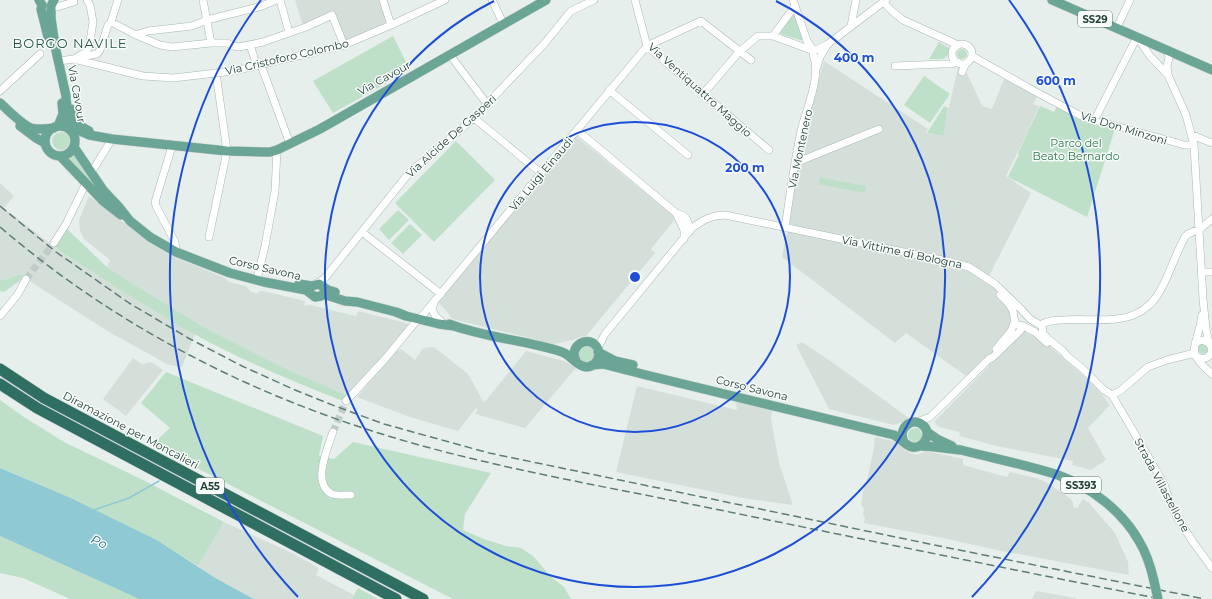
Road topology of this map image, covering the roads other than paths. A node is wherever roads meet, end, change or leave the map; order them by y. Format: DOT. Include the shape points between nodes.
graph roads {
  1 [pos="87,0"];
  2 [pos="118,0"];
  3 [pos="203,0"];
  4 [pos="276,0"];
  5 [pos="280,0"];
  6 [pos="383,0"];
  7 [pos="445,0"];
  8 [pos="492,0"];
  9 [pos="546,0"];
  10 [pos="594,0"];
  11 [pos="635,0"];
  12 [pos="856,0"];
  13 [pos="1052,0"];
  14 [pos="1130,0"];
  15 [pos="885,1"];
  16 [pos="74,2"];
  17 [pos="41,3"];
  18 [pos="794,3"];
  19 [pos="54,4"];
  20 [pos="207,20"];
  21 [pos="111,22"];
  22 [pos="390,25"];
  23 [pos="504,25"];
  24 [pos="851,26"];
  25 [pos="1116,28"];
  26 [pos="289,32"];
  27 [pos="136,35"];
  28 [pos="773,36"];
  29 [pos="1137,37"];
  30 [pos="90,41"];
  31 [pos="211,43"];
  32 [pos="250,45"];
  33 [pos="344,45"];
  34 [pos="1156,45"];
  35 [pos="647,46"];
  36 [pos="100,50"];
  37 [pos="1168,51"];
  38 [pos="739,52"];
  39 [pos="40,54"];
  40 [pos="450,54"];
  41 [pos="818,54"];
  42 [pos="972,56"];
  43 [pos="1150,56"];
  44 [pos="958,57"];
  45 [pos="77,58"];
  46 [pos="1186,59"];
  47 [pos="751,60"];
  48 [pos="59,61"];
  49 [pos="259,65"];
  50 [pos="895,66"];
  51 [pos="1167,66"];
  52 [pos="1212,70"];
  53 [pos="216,73"];
  54 [pos="1168,75"];
  55 [pos="609,90"];
  56 [pos="0,91"];
  57 [pos="704,94"];
  58 [pos="66,96"];
  59 [pos="0,103"];
  60 [pos="487,104"];
  61 [pos="0,110"];
  62 [pos="474,118"];
  63 [pos="1094,121"];
  64 [pos="56,127"];
  65 [pos="879,129"];
  66 [pos="70,130"];
  67 [pos="577,130"];
  68 [pos="1192,134"];
  69 [pos="107,138"];
  70 [pos="45,143"];
  71 [pos="1212,143"];
  72 [pos="290,144"];
  73 [pos="75,145"];
  74 [pos="172,145"];
  75 [pos="1194,145"];
  76 [pos="277,150"];
  77 [pos="769,150"];
  78 [pos="227,151"];
  79 [pos="688,155"];
  80 [pos="61,156"];
  81 [pos="795,163"];
  82 [pos="541,173"];
  83 [pos="91,174"];
  84 [pos="86,183"];
  85 [pos="676,213"];
  86 [pos="1212,219"];
  87 [pos="130,221"];
  88 [pos="785,228"];
  89 [pos="1199,230"];
  90 [pos="690,231"];
  91 [pos="362,232"];
  92 [pos="209,237"];
  93 [pos="684,239"];
  94 [pos="54,243"];
  95 [pos="176,252"];
  96 [pos="213,266"];
  97 [pos="1202,272"];
  98 [pos="1212,272"];
  99 [pos="258,275"];
  100 [pos="26,279"];
  101 [pos="987,280"];
  102 [pos="319,287"];
  103 [pos="440,294"];
  104 [pos="1203,299"];
  105 [pos="434,301"];
  106 [pos="1026,315"];
  107 [pos="0,316"];
  108 [pos="420,318"];
  109 [pos="1015,320"];
  110 [pos="441,321"];
  111 [pos="454,326"];
  112 [pos="1023,326"];
  113 [pos="1039,329"];
  114 [pos="605,334"];
  115 [pos="589,342"];
  116 [pos="578,345"];
  117 [pos="545,347"];
  118 [pos="598,350"];
  119 [pos="1195,350"];
  120 [pos="1211,350"];
  121 [pos="989,359"];
  122 [pos="576,361"];
  123 [pos="592,365"];
  124 [pos="0,369"];
  125 [pos="1212,374"];
  126 [pos="0,384"];
  127 [pos="1112,395"];
  128 [pos="346,401"];
  129 [pos="930,417"];
  130 [pos="917,422"];
  131 [pos="906,425"];
  132 [pos="926,430"];
  133 [pos="333,432"];
  134 [pos="904,442"];
  135 [pos="921,446"];
  136 [pos="961,450"];
  137 [pos="351,494"];
  138 [pos="1212,568"];
  139 [pos="396,599"];
  140 [pos="423,599"];
  141 [pos="1158,599"];
  1 -- 30 [label="street" via="93,22"];
  2 -- 21 [label="street"];
  3 -- 20 [label="street"];
  4 -- 20 [label="street"];
  5 -- 26 [label="street"];
  6 -- 22 [label="street"];
  7 -- 22 [label="street, Via Cristoforo Colombo"];
  8 -- 23 [label="street"];
  9 -- 23 [label="main road, Via Cavour"];
  10 -- 60 [label="street, Via Alcide De Gasperi" via="571,11 544,44"];
  11 -- 35 [label="street, Via Ventiquattro Maggio"];
  12 -- 24 [label="street"];
  13 -- 25 [label="main road, SS29"];
  14 -- 25 [label="street"];
  15 -- 24 [label="street"];
  15 -- 44 [label="street" via="903,20 948,41"];
  16 -- 19 [label="street"];
  17 -- 19 [label="main road" via="47,7"];
  17 -- 64 [label="main road, Via Cavour" via="62,105 62,114"];
  18 -- 28 [label="street"];
  18 -- 41 [label="street" via="807,42"];
  19 -- 48 [label="main road, Via Cavour" via="51,18"];
  20 -- 27 [label="street" via="192,26 148,31"];
  20 -- 31 [label="street"];
  21 -- 27 [label="street"];
  21 -- 36 [label="street"];
  22 -- 33 [label="street, Via Cristoforo Colombo"];
  23 -- 40 [label="main road, Via Cavour"];
  24 -- 41 [label="street"];
  25 -- 29 [label="main road, SS29"];
  26 -- 32 [label="street"];
  26 -- 33 [label="street" via="332,15"];
  27 -- 31 [label="street" via="172,47"];
  28 -- 38 [label="street" via="758,36"];
  28 -- 41 [label="street"];
  29 -- 34 [label="main road, SS29"];
  29 -- 43 [label="street"];
  29 -- 63 [label="street"];
  30 -- 36 [label="street" via="96,50"];
  30 -- 45 [label="street" via="86,52"];
  31 -- 32 [label="street" via="228,43 239,47"];
  32 -- 49 [label="street"];
  33 -- 49 [label="street, Via Cristoforo Colombo"];
  34 -- 37 [label="main road, SS29"];
  34 -- 43 [label="street"];
  35 -- 38 [label="street" via="701,21"];
  35 -- 55 [label="street, Via Luigi Einaudi"];
  35 -- 57 [label="street, Via Ventiquattro Maggio"];
  36 -- 45 [label="street" via="97,54"];
  37 -- 46 [label="main road, SS29"];
  37 -- 51 [label="street"];
  38 -- 47 [label="street"];
  38 -- 57 [label="street"];
  39 -- 56 [label="street"];
  40 -- 60 [label="street"];
  40 -- 72 [label="main road, Via Cavour"];
  41 -- 81 [label="street, Via Montenero" via="814,87"];
  42 -- 44 [label="street"];
  42 -- 44 [label="street, Via Don Minzoni" via="970,47 964,44"];
  42 -- 63 [label="street, Via Don Minzoni" via="1063,107"];
  43 -- 54 [label="street"];
  44 -- 50 [label="street" via="942,64"];
  45 -- 48 [label="street"];
  45 -- 53 [label="street, Via Cristoforo Colombo" via="143,76 172,78"];
  46 -- 51 [label="street" via="1175,59"];
  46 -- 52 [label="main road, SS29"];
  48 -- 58 [label="main road, Via Cavour"];
  49 -- 53 [label="street, Via Cristoforo Colombo"];
  49 -- 72 [label="street"];
  51 -- 54 [label="street"];
  53 -- 78 [label="street"];
  54 -- 68 [label="street"];
  55 -- 67 [label="street, Via Luigi Einaudi"];
  55 -- 79 [label="street"];
  57 -- 77 [label="street, Via Ventiquattro Maggio"];
  58 -- 66 [label="main road, Via Cavour"];
  58 -- 69 [label="main road" via="79,124 86,130"];
  59 -- 64 [label="main road" via="31,128"];
  60 -- 62 [label="street, Via Alcide De Gasperi"];
  61 -- 70 [label="main road"];
  62 -- 82 [label="street"];
  62 -- 91 [label="street, Via Alcide De Gasperi" via="409,172"];
  63 -- 75 [label="street, Via Don Minzoni" via="1179,144"];
  64 -- 66 [label="main road" via="62,126"];
  64 -- 70 [label="main road" via="48,133"];
  65 -- 81 [label="street"];
  66 -- 69 [label="main road, Via Cavour"];
  66 -- 73 [label="main road" via="75,137"];
  67 -- 82 [label="street, Via Luigi Einaudi"];
  67 -- 85 [label="street"];
  68 -- 71 [label="street"];
  68 -- 75 [label="street"];
  69 -- 73 [label="main road, Via Cavour" via="82,138"];
  69 -- 74 [label="main road, Via Cavour"];
  69 -- 83 [label="street"];
  70 -- 80 [label="main road" via="52,154"];
  72 -- 76 [label="main road, Via Cavour"];
  73 -- 80 [label="main road" via="69,154"];
  73 -- 83 [label="main road, Corso Savona"];
  74 -- 78 [label="main road, Via Cavour"];
  74 -- 95 [label="street" via="155,202 175,242"];
  75 -- 89 [label="street"];
  76 -- 78 [label="main road, Via Cavour"];
  76 -- 99 [label="street" via="275,191"];
  78 -- 92 [label="street"];
  80 -- 84 [label="main road, Corso Savona"];
  81 -- 88 [label="street, Via Montenero"];
  82 -- 103 [label="street, Via Luigi Einaudi"];
  83 -- 87 [label="main road, Corso Savona"];
  84 -- 87 [label="main road, Corso Savona" via="114,211"];
  84 -- 94 [label="street"];
  85 -- 90 [label="street" via="686,217"];
  85 -- 93 [label="street" via="684,230"];
  86 -- 89 [label="street"];
  87 -- 95 [label="main road, Corso Savona" via="150,238"];
  88 -- 90 [label="street, Via Vittime di Bologna" via="718,215 705,219"];
  88 -- 101 [label="street, Via Vittime di Bologna" via="960,264 969,267"];
  89 -- 97 [label="street"];
  89 -- 113 [label="street" via="1185,238 1167,278 1156,296 1141,311 1117,320 1062,320"];
  90 -- 93 [label="street, Via Vittime di Bologna"];
  91 -- 102 [label="street, Via Alcide De Gasperi"];
  91 -- 103 [label="street"];
  93 -- 114 [label="street, Via Vittime di Bologna"];
  95 -- 96 [label="main road, Corso Savona"];
  96 -- 99 [label="main road, Corso Savona"];
  96 -- 102 [label="main road, Corso Savona" via="264,282 303,289"];
  97 -- 98 [label="street"];
  97 -- 104 [label="street"];
  99 -- 102 [label="main road, Corso Savona"];
  100 -- 107 [label="street" via="18,294"];
  101 -- 106 [label="street, Via Vittime di Bologna" via="995,284"];
  101 -- 109 [label="street" via="1009,304"];
  102 -- 108 [label="main road, Corso Savona" via="357,302"];
  103 -- 105 [label="street, Via Luigi Einaudi"];
  104 -- 119 [label="street"];
  104 -- 120 [label="street"];
  105 -- 108 [label="street, Via Luigi Einaudi"];
  105 -- 110 [label="street" via="433,311 436,318"];
  106 -- 109 [label="street" via="1019,314"];
  106 -- 112 [label="street" via="1028,320"];
  106 -- 113 [label="street, Via Vittime di Bologna"];
  108 -- 110 [label="main road, Corso Savona"];
  108 -- 111 [label="main road, Corso Savona"];
  108 -- 128 [label="street, Via Luigi Einaudi"];
  109 -- 112 [label="street" via="1017,325"];
  109 -- 121 [label="street" via="1011,331"];
  110 -- 111 [label="main road, Corso Savona"];
  111 -- 117 [label="main road, Corso Savona"];
  112 -- 113 [label="street"];
  112 -- 121 [label="street" via="994,357"];
  113 -- 127 [label="street" via="1044,341 1067,356"];
  114 -- 115 [label="street"];
  114 -- 118 [label="street"];
  115 -- 116 [label="main road"];
  115 -- 118 [label="main road"];
  116 -- 117 [label="main road, Corso Savona" via="564,348"];
  116 -- 122 [label="main road" via="574,353"];
  117 -- 122 [label="main road, Corso Savona" via="565,353"];
  118 -- 123 [label="main road" via="597,361"];
  118 -- 131 [label="main road, Corso Savona" via="615,361 871,424 890,428"];
  119 -- 120 [label="street" via="1200,358 1208,356"];
  119 -- 120 [label="street" via="1201,340 1206,340"];
  119 -- 125 [label="street" via="1201,363"];
  119 -- 127 [label="street" via="1148,367"];
  121 -- 129 [label="street"];
  122 -- 123 [label="main road" via="585,367"];
  123 -- 134 [label="main road, Corso Savona" via="603,364 878,431 894,435"];
  124 -- 140 [label="highway, Diramazione per Moncalieri / A55" via="44,398"];
  126 -- 139 [label="highway, A55" via="37,408"];
  127 -- 138 [label="street, Strada Villastellone" via="1163,482 1176,514"];
  129 -- 130 [label="street"];
  129 -- 132 [label="street"];
  130 -- 131 [label="main road"];
  130 -- 132 [label="main road"];
  131 -- 134 [label="main road" via="902,433"];
  132 -- 135 [label="main road" via="927,438"];
  132 -- 136 [label="main road, SS393" via="937,440"];
  133 -- 137 [label="street" via="322,468 323,484 333,494"];
  134 -- 135 [label="main road" via="910,446"];
  135 -- 136 [label="main road, SS393"];
  136 -- 141 [label="main road, SS393, bridge" via="1058,476 1081,485 1098,496 1122,519 1139,541 1150,566"];
}
